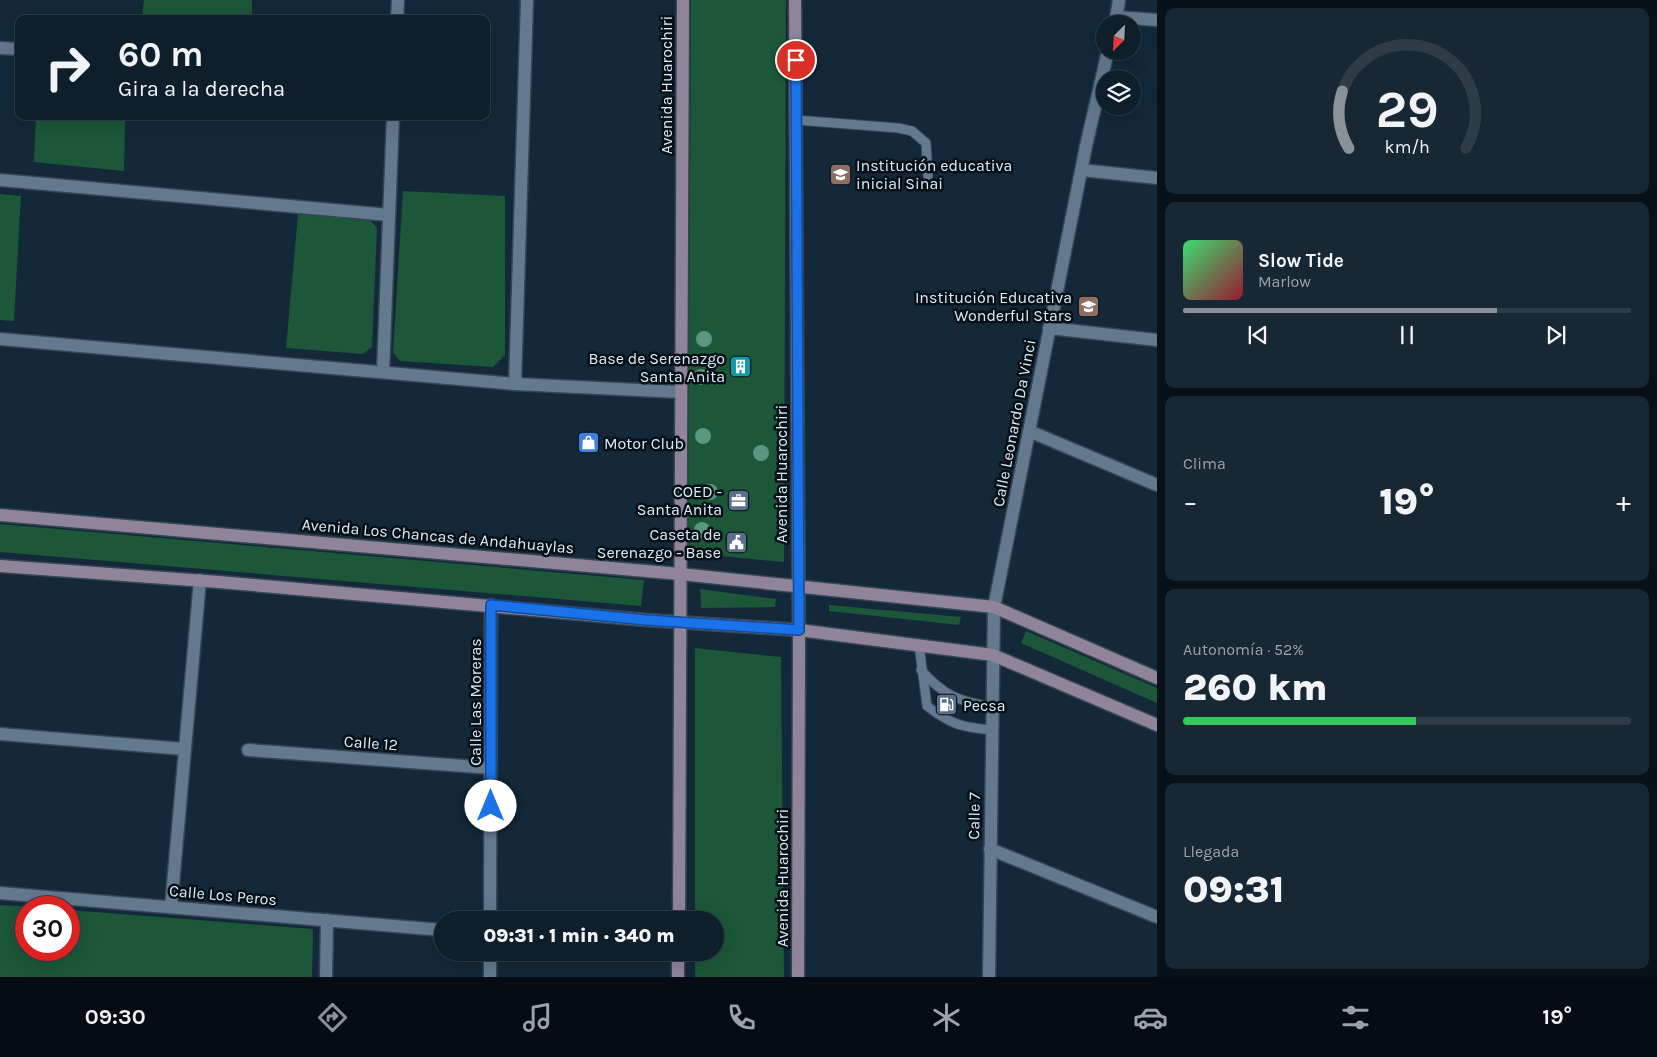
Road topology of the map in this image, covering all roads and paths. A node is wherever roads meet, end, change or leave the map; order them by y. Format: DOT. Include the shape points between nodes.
graph roads {
  1 [pos="398,0"];
  2 [pos="527,0"];
  3 [pos="683,0"];
  4 [pos="795,0"];
  5 [pos="1119,0"];
  6 [pos="397,15"];
  7 [pos="1117,15"];
  8 [pos="1141,20"];
  9 [pos="1157,20"];
  10 [pos="0,48"];
  11 [pos="15,49"];
  12 [pos="1106,60"];
  13 [pos="393,120"];
  14 [pos="796,120"];
  15 [pos="1082,170"];
  16 [pos="928,176"];
  17 [pos="1157,178"];
  18 [pos="0,180"];
  19 [pos="389,215"];
  20 [pos="1049,328"];
  21 [pos="0,339"];
  22 [pos="1157,340"];
  23 [pos="383,372"];
  24 [pos="515,384"];
  25 [pos="680,392"];
  26 [pos="1029,431"];
  27 [pos="1157,485"];
  28 [pos="0,515"];
  29 [pos="0,566"];
  30 [pos="680,574"];
  31 [pos="200,580"];
  32 [pos="798,586"];
  33 [pos="491,605"];
  34 [pos="994,607"];
  35 [pos="680,623"];
  36 [pos="799,630"];
  37 [pos="919,646"];
  38 [pos="993,655"];
  39 [pos="921,670"];
  40 [pos="1157,678"];
  41 [pos="992,707"];
  42 [pos="1157,725"];
  43 [pos="992,730"];
  44 [pos="0,734"];
  45 [pos="184,749"];
  46 [pos="248,750"];
  47 [pos="491,768"];
  48 [pos="990,850"];
  49 [pos="0,893"];
  50 [pos="171,907"];
  51 [pos="490,911"];
  52 [pos="679,911"];
  53 [pos="1157,917"];
  54 [pos="327,920"];
  55 [pos="434,929"];
  56 [pos="490,961"];
  57 [pos="678,961"];
  58 [pos="326,977"];
  59 [pos="490,977"];
  60 [pos="678,977"];
  61 [pos="798,977"];
  62 [pos="989,977"];
  1 -- 6 [label="street"];
  2 -- 24 [label="street"];
  3 -- 25 [label="main road, Avenida Huarochiri"];
  4 -- 14 [label="main road, Avenida Huarochiri"];
  5 -- 7 [label="street"];
  8 -- 9 [label="street"];
  10 -- 11 [label="street"];
  12 -- 15 [label="street, Calle Leonardo Da Vinci"];
  13 -- 19 [label="street"];
  14 -- 16 [label="lane" via="912,131 926,143"];
  14 -- 32 [label="main road, Avenida Huarochiri"];
  15 -- 17 [label="street"];
  15 -- 20 [label="street, Calle Leonardo Da Vinci"];
  18 -- 19 [label="street"];
  19 -- 23 [label="street"];
  20 -- 22 [label="street"];
  20 -- 26 [label="street, Calle Leonardo Da Vinci"];
  21 -- 23 [label="street"];
  23 -- 24 [label="street"];
  24 -- 25 [label="street"];
  25 -- 30 [label="main road, Avenida Huarochiri"];
  26 -- 27 [label="street"];
  26 -- 34 [label="street, Calle Leonardo Da Vinci"];
  28 -- 30 [label="main road, Avenida Los Chancas de Andahuaylas"];
  29 -- 31 [label="main road"];
  30 -- 32 [label="main road, Avenida Los Chancas de Andahuaylas"];
  30 -- 35 [label="main road, Avenida Huarochiri"];
  31 -- 33 [label="main road"];
  31 -- 45 [label="street"];
  32 -- 34 [label="main road, Avenida Los Chancas de Andahuaylas"];
  32 -- 36 [label="main road, Avenida Huarochiri"];
  33 -- 35 [label="main road"];
  33 -- 47 [label="street, Calle Las Moreras"];
  34 -- 38 [label="street, Calle Leonardo Da Vinci"];
  34 -- 40 [label="main road, Avenida Los Chancas de Andahuaylas"];
  35 -- 36 [label="main road"];
  35 -- 52 [label="main road, Avenida Huarochiri"];
  36 -- 37 [label="main road"];
  36 -- 61 [label="main road, Avenida Huarochiri"];
  37 -- 38 [label="main road"];
  37 -- 39 [label="lane"];
  38 -- 41 [label="street, Calle 7"];
  38 -- 42 [label="main road"];
  39 -- 41 [label="lane" via="943,692 960,701"];
  39 -- 43 [label="lane" via="927,706 948,722"];
  41 -- 43 [label="street, Calle 7"];
  43 -- 48 [label="street, Calle 7"];
  44 -- 45 [label="street"];
  45 -- 50 [label="street"];
  46 -- 47 [label="street, Calle 12"];
  47 -- 51 [label="street, Calle Las Moreras"];
  48 -- 53 [label="street"];
  48 -- 62 [label="street, Calle 7"];
  49 -- 50 [label="street, Calle Los Peros"];
  50 -- 54 [label="street, Calle Los Peros"];
  54 -- 55 [label="street, Calle Los Peros"];
  54 -- 58 [label="street"];
  56 -- 59 [label="street"];
  57 -- 60 [label="main road"];
}
